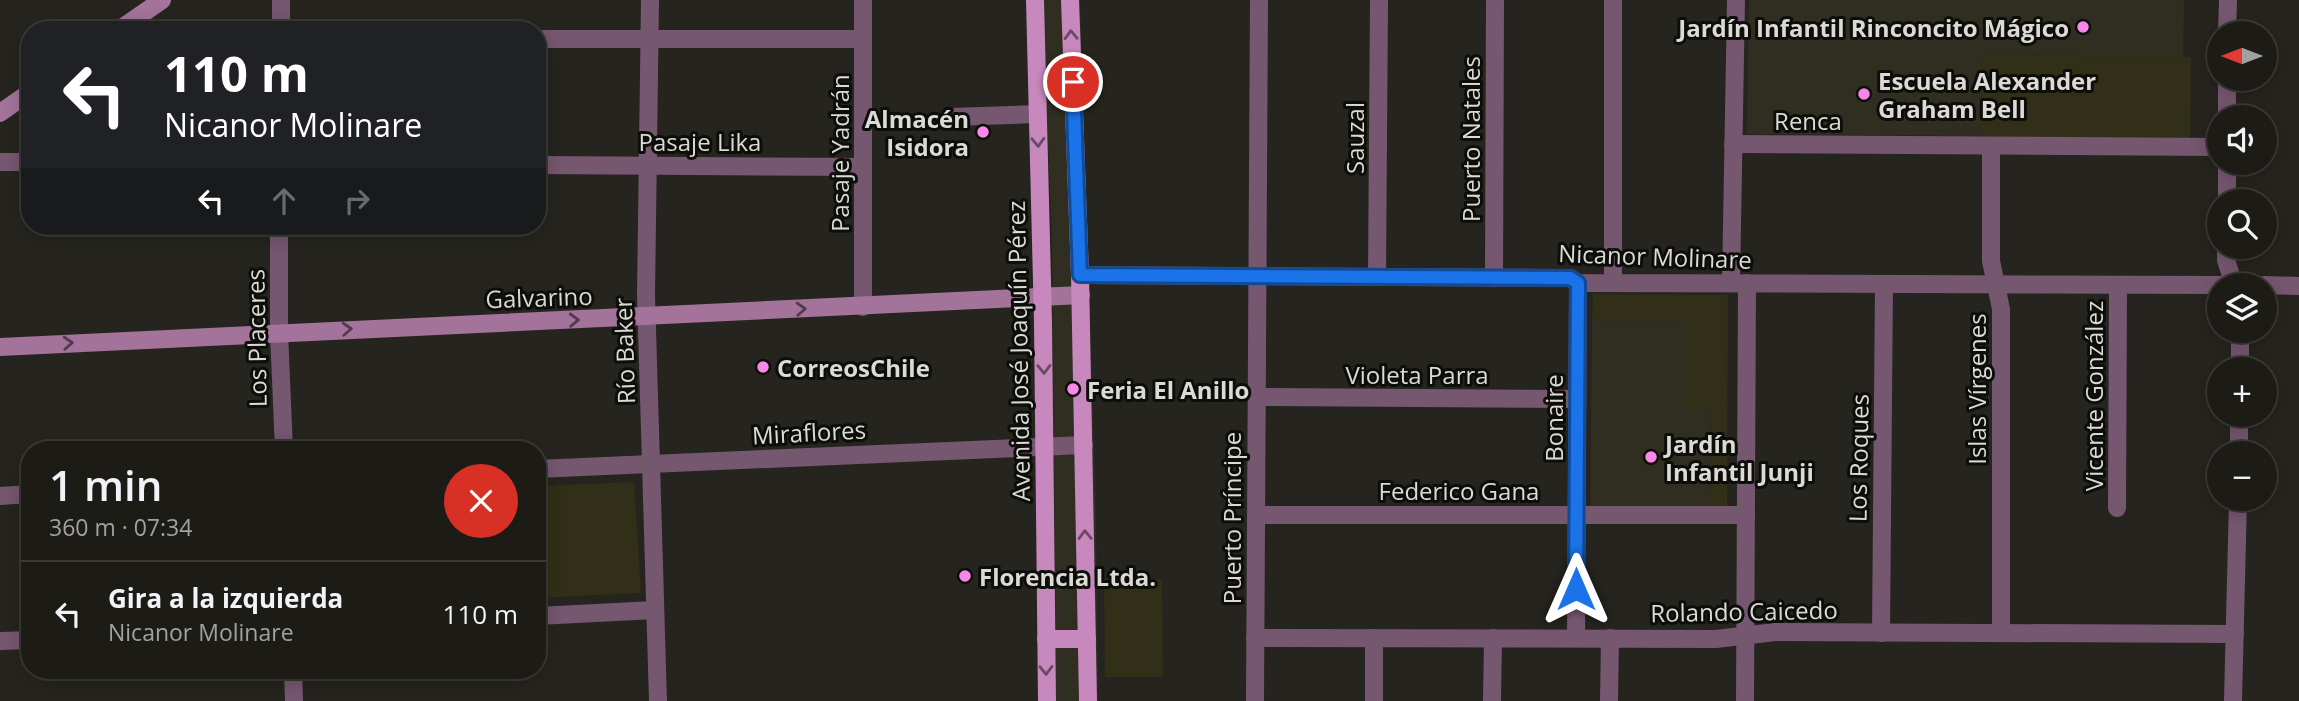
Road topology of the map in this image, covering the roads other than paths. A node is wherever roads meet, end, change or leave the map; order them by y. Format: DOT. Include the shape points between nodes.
graph roads {
  1 [pos="162,0"];
  2 [pos="281,0"];
  3 [pos="650,0"];
  4 [pos="863,0"];
  5 [pos="1035,0"];
  6 [pos="1070,0"];
  7 [pos="1259,0"];
  8 [pos="1379,0"];
  9 [pos="1495,0"];
  10 [pos="1613,0"];
  11 [pos="1736,0"];
  12 [pos="2228,0"];
  13 [pos="132,21"];
  14 [pos="281,21"];
  15 [pos="2227,21"];
  16 [pos="546,39"];
  17 [pos="649,39"];
  18 [pos="863,39"];
  19 [pos="21,98"];
  20 [pos="0,113"];
  21 [pos="1037,114"];
  22 [pos="951,117"];
  23 [pos="1734,144"];
  24 [pos="1991,146"];
  25 [pos="2207,147"];
  26 [pos="0,162"];
  27 [pos="21,162"];
  28 [pos="546,165"];
  29 [pos="649,166"];
  30 [pos="863,167"];
  31 [pos="279,235"];
  32 [pos="1080,275"];
  33 [pos="1257,276"];
  34 [pos="1377,276"];
  35 [pos="1493,278"];
  36 [pos="1578,283"];
  37 [pos="1613,283"];
  38 [pos="1739,284"];
  39 [pos="1884,284"];
  40 [pos="1996,284"];
  41 [pos="2118,285"];
  42 [pos="2207,285"];
  43 [pos="2277,285"];
  44 [pos="2299,285"];
  45 [pos="1081,295"];
  46 [pos="1043,297"];
  47 [pos="863,307"];
  48 [pos="647,316"];
  49 [pos="279,332"];
  50 [pos="0,347"];
  51 [pos="1257,397"];
  52 [pos="1577,399"];
  53 [pos="284,441"];
  54 [pos="1045,445"];
  55 [pos="1084,445"];
  56 [pos="651,464"];
  57 [pos="546,469"];
  58 [pos="21,495"];
  59 [pos="0,496"];
  60 [pos="2117,508"];
  61 [pos="2238,511"];
  62 [pos="1256,515"];
  63 [pos="1577,515"];
  64 [pos="1746,515"];
  65 [pos="655,610"];
  66 [pos="546,616"];
  67 [pos="1881,633"];
  68 [pos="2001,634"];
  69 [pos="2235,634"];
  70 [pos="1745,636"];
  71 [pos="1255,638"];
  72 [pos="1374,638"];
  73 [pos="1493,638"];
  74 [pos="1576,638"];
  75 [pos="1610,638"];
  76 [pos="1045,639"];
  77 [pos="1087,639"];
  78 [pos="21,640"];
  79 [pos="0,641"];
  80 [pos="293,679"];
  81 [pos="294,701"];
  82 [pos="658,701"];
  83 [pos="1046,701"];
  84 [pos="1088,701"];
  85 [pos="1255,701"];
  86 [pos="1374,701"];
  87 [pos="1492,701"];
  88 [pos="1609,701"];
  89 [pos="1745,701"];
  90 [pos="2233,701"];
  1 -- 13 [label="street"];
  2 -- 14 [label="street"];
  3 -- 17 [label="street, Río Baker"];
  4 -- 18 [label="street, Pasaje Yadrán"];
  5 -- 21 [label="main road, Avenida José Joaquín Pérez"];
  32 -- 6 [label="main road, one-way"];
  7 -- 33 [label="street, Puerto Príncipe"];
  8 -- 34 [label="street, Sauzal"];
  9 -- 35 [label="street, Puerto Natales"];
  10 -- 37 [label="street"];
  11 -- 23 [label="street"];
  12 -- 15 [label="street"];
  16 -- 17 [label="street"];
  17 -- 18 [label="street"];
  17 -- 29 [label="street, Río Baker"];
  18 -- 30 [label="street, Pasaje Yadrán"];
  19 -- 20 [label="street"];
  21 -- 22 [label="street"];
  21 -- 46 [label="main road, Avenida José Joaquín Pérez, one-way"];
  23 -- 24 [label="street, Renca"];
  23 -- 38 [label="street"];
  24 -- 25 [label="street, Renca"];
  24 -- 40 [label="street, Islas Vírgenes" via="1991,261"];
  26 -- 27 [label="street"];
  28 -- 29 [label="street, Pasaje Lika"];
  29 -- 30 [label="street, Pasaje Lika"];
  29 -- 48 [label="street, Río Baker"];
  30 -- 47 [label="street, Pasaje Yadrán"];
  31 -- 49 [label="street, Los Placeres"];
  32 -- 33 [label="street, Nicanor Molinare"];
  32 -- 45 [label="main road"];
  33 -- 34 [label="street, Nicanor Molinare"];
  33 -- 51 [label="street, Puerto Príncipe"];
  34 -- 35 [label="street, Nicanor Molinare"];
  35 -- 36 [label="street, Nicanor Molinare" via="1570,278"];
  36 -- 37 [label="street, Nicanor Molinare"];
  36 -- 52 [label="street, Bonaire"];
  37 -- 38 [label="street, Nicanor Molinare"];
  38 -- 39 [label="street, Nicanor Molinare"];
  38 -- 64 [label="street"];
  39 -- 40 [label="street, Nicanor Molinare"];
  39 -- 67 [label="street, Los Roques"];
  40 -- 41 [label="street, Nicanor Molinare"];
  40 -- 68 [label="street, Islas Vírgenes" via="2001,309"];
  41 -- 42 [label="street, Nicanor Molinare"];
  41 -- 60 [label="street, Vicente González"];
  43 -- 44 [label="street"];
  45 -- 46 [label="street, Galvarino"];
  45 -- 55 [label="main road"];
  46 -- 47 [label="street, Galvarino"];
  46 -- 54 [label="main road, Avenida José Joaquín Pérez, one-way"];
  48 -- 47 [label="street, Galvarino, one-way"];
  49 -- 48 [label="street, Galvarino, one-way"];
  48 -- 56 [label="street, Río Baker"];
  50 -- 49 [label="street, Galvarino, one-way"];
  49 -- 53 [label="street, Los Placeres"];
  51 -- 52 [label="street, Violeta Parra"];
  51 -- 62 [label="street, Puerto Príncipe"];
  52 -- 63 [label="street, Bonaire"];
  54 -- 55 [label="street, Miraflores"];
  54 -- 56 [label="street, Miraflores"];
  54 -- 76 [label="main road, Avenida José Joaquín Pérez"];
  77 -- 55 [label="main road, one-way"];
  56 -- 57 [label="street, Miraflores"];
  56 -- 65 [label="street, Río Baker"];
  58 -- 59 [label="street"];
  61 -- 69 [label="street"];
  62 -- 63 [label="street, Federico Gana"];
  62 -- 71 [label="street, Puerto Príncipe"];
  63 -- 64 [label="street, Federico Gana"];
  63 -- 74 [label="street, Bonaire"];
  64 -- 70 [label="street"];
  65 -- 66 [label="street"];
  65 -- 82 [label="street, Río Baker"];
  67 -- 68 [label="street, Rolando Caicedo"];
  67 -- 70 [label="street, Rolando Caicedo"];
  68 -- 69 [label="street, Rolando Caicedo"];
  69 -- 90 [label="street"];
  70 -- 75 [label="street, Rolando Caicedo"];
  70 -- 89 [label="street"];
  71 -- 72 [label="street, Rolando Caicedo"];
  71 -- 85 [label="street, Puerto Príncipe"];
  72 -- 73 [label="street, Rolando Caicedo"];
  72 -- 86 [label="street"];
  73 -- 74 [label="street, Rolando Caicedo"];
  73 -- 87 [label="street"];
  74 -- 75 [label="street, Rolando Caicedo"];
  75 -- 88 [label="street"];
  76 -- 77 [label="main road"];
  76 -- 83 [label="main road, Avenida José Joaquín Pérez, one-way"];
  77 -- 84 [label="main road"];
  78 -- 79 [label="street"];
  80 -- 81 [label="street"];
}
